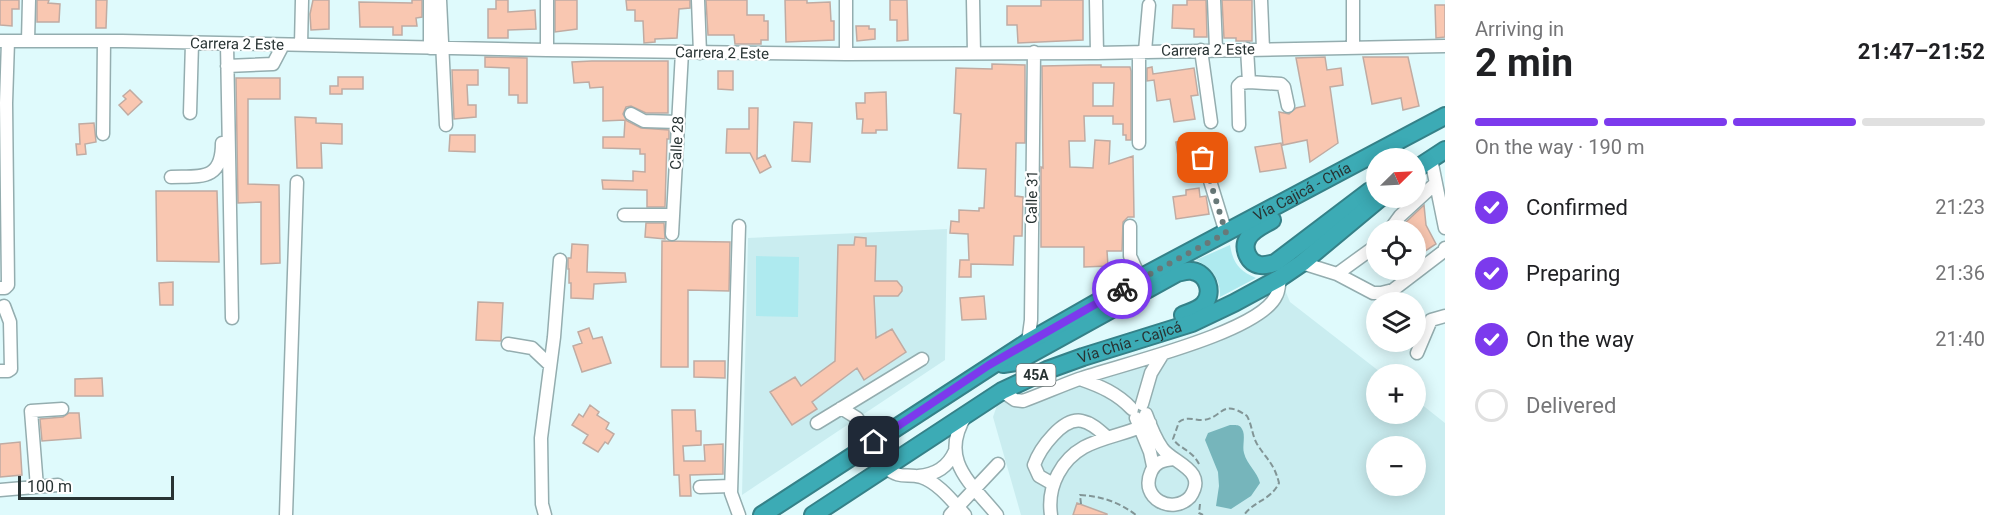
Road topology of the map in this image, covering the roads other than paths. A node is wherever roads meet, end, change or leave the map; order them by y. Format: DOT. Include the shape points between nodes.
graph roads {
  1 [pos="29,0"];
  2 [pos="302,0"];
  3 [pos="430,0"];
  4 [pos="440,0"];
  5 [pos="547,0"];
  6 [pos="698,0"];
  7 [pos="846,0"];
  8 [pos="973,0"];
  9 [pos="1096,0"];
  10 [pos="1214,0"];
  11 [pos="1261,0"];
  12 [pos="1353,0"];
  13 [pos="1149,5"];
  14 [pos="4,41"];
  15 [pos="28,41"];
  16 [pos="104,41"];
  17 [pos="192,43"];
  18 [pos="223,44"];
  19 [pos="245,44"];
  20 [pos="283,45"];
  21 [pos="301,45"];
  22 [pos="1445,46"];
  23 [pos="1353,47"];
  24 [pos="436,48"];
  25 [pos="1216,49"];
  26 [pos="1247,49"];
  27 [pos="1263,49"];
  28 [pos="547,50"];
  29 [pos="1201,50"];
  30 [pos="1142,51"];
  31 [pos="682,52"];
  32 [pos="1034,52"];
  33 [pos="700,53"];
  34 [pos="974,53"];
  35 [pos="1097,53"];
  36 [pos="846,54"];
  37 [pos="243,65"];
  38 [pos="227,66"];
  39 [pos="1249,82"];
  40 [pos="3,103"];
  41 [pos="1288,105"];
  42 [pos="190,113"];
  43 [pos="630,114"];
  44 [pos="1445,116"];
  45 [pos="678,122"];
  46 [pos="1211,122"];
  47 [pos="446,125"];
  48 [pos="1239,125"];
  49 [pos="103,135"];
  50 [pos="1139,143"];
  51 [pos="1438,154"];
  52 [pos="1203,158"];
  53 [pos="171,177"];
  54 [pos="1323,180"];
  55 [pos="297,182"];
  56 [pos="1436,183"];
  57 [pos="1366,194"];
  58 [pos="1368,208"];
  59 [pos="624,215"];
  60 [pos="673,215"];
  61 [pos="1397,220"];
  62 [pos="739,226"];
  63 [pos="1130,226"];
  64 [pos="1445,228"];
  65 [pos="1226,233"];
  66 [pos="672,234"];
  67 [pos="1445,248"];
  68 [pos="1366,253"];
  69 [pos="560,260"];
  70 [pos="1302,264"];
  71 [pos="1337,274"];
  72 [pos="1140,278"];
  73 [pos="1280,278"];
  74 [pos="0,288"];
  75 [pos="4,306"];
  76 [pos="1445,316"];
  77 [pos="232,318"];
  78 [pos="1138,340"];
  79 [pos="1028,342"];
  80 [pos="508,344"];
  81 [pos="1417,353"];
  82 [pos="1162,355"];
  83 [pos="922,359"];
  84 [pos="550,365"];
  85 [pos="989,365"];
  86 [pos="0,371"];
  87 [pos="1080,379"];
  88 [pos="1146,389"];
  89 [pos="1002,391"];
  90 [pos="1121,398"];
  91 [pos="841,408"];
  92 [pos="62,410"];
  93 [pos="966,414"];
  94 [pos="1141,416"];
  95 [pos="817,423"];
  96 [pos="1107,437"];
  97 [pos="874,442"];
  98 [pos="955,451"];
  99 [pos="1174,459"];
  100 [pos="998,464"];
  101 [pos="1154,466"];
  102 [pos="884,467"];
  103 [pos="918,476"];
  104 [pos="1053,484"];
  105 [pos="58,485"];
  106 [pos="731,486"];
  107 [pos="37,487"];
  108 [pos="700,487"];
  109 [pos="974,488"];
  110 [pos="0,490"];
  111 [pos="957,512"];
  112 [pos="995,513"];
  113 [pos="286,515"];
  114 [pos="545,515"];
  115 [pos="739,515"];
  116 [pos="762,515"];
  117 [pos="813,515"];
  118 [pos="1051,515"];
  1 -- 15 [label="street"];
  2 -- 21 [label="street"];
  3 -- 24 [label="street"];
  4 -- 24 [label="street"];
  5 -- 28 [label="street"];
  6 -- 33 [label="street"];
  7 -- 36 [label="street"];
  8 -- 34 [label="street"];
  9 -- 35 [label="street"];
  10 -- 25 [label="street"];
  11 -- 27 [label="street"];
  12 -- 23 [label="street"];
  13 -- 30 [label="street"];
  14 -- 15 [label="street, Carrera 2 Este"];
  14 -- 40 [label="street"];
  15 -- 16 [label="street, Carrera 2 Este"];
  16 -- 17 [label="street, Carrera 2 Este"];
  16 -- 49 [label="street"];
  17 -- 18 [label="street, Carrera 2 Este"];
  17 -- 42 [label="street"];
  18 -- 19 [label="street, Carrera 2 Este"];
  18 -- 38 [label="street"];
  18 -- 53 [label="street" via="220,164 206,176"];
  19 -- 20 [label="street, Carrera 2 Este"];
  19 -- 37 [label="street"];
  20 -- 21 [label="street, Carrera 2 Este"];
  20 -- 37 [label="street" via="273,64"];
  21 -- 24 [label="street, Carrera 2 Este"];
  22 -- 23 [label="street, Carrera 2 Este"];
  23 -- 27 [label="street, Carrera 2 Este"];
  24 -- 28 [label="street, Carrera 2 Este"];
  24 -- 47 [label="street"];
  25 -- 26 [label="street, Carrera 2 Este"];
  25 -- 29 [label="street, Carrera 2 Este"];
  26 -- 27 [label="street, Carrera 2 Este"];
  26 -- 39 [label="street"];
  28 -- 31 [label="street, Carrera 2 Este"];
  29 -- 30 [label="street, Carrera 2 Este"];
  29 -- 46 [label="street"];
  30 -- 35 [label="street, Carrera 2 Este"];
  30 -- 50 [label="street"];
  31 -- 33 [label="street, Carrera 2 Este"];
  31 -- 45 [label="street, Calle 28"];
  32 -- 34 [label="street, Carrera 2 Este"];
  32 -- 35 [label="street, Carrera 2 Este"];
  32 -- 79 [label="street, Calle 31"];
  33 -- 36 [label="street, Carrera 2 Este"];
  34 -- 36 [label="street, Carrera 2 Este"];
  37 -- 38 [label="street"];
  38 -- 77 [label="street"];
  39 -- 41 [label="street" via="1281,84"];
  39 -- 48 [label="street" via="1238,86"];
  40 -- 74 [label="street" via="8,285"];
  43 -- 45 [label="street" via="644,121"];
  44 -- 54 [label="highway, Vía Cajicá - Chía / 45A"];
  45 -- 60 [label="street, Calle 28"];
  51 -- 56 [label="street"];
  52 -- 65 [label="street"];
  54 -- 57 [label="highway" via="1311,198 1249,236 1245,246 1252,262 1275,263"];
  54 -- 65 [label="highway, Vía Cajicá - Chía / 45A"];
  55 -- 113 [label="street"];
  56 -- 61 [label="street"];
  56 -- 64 [label="street"];
  58 -- 70 [label="highway, Vía Chía - Cajicá / 45A"];
  59 -- 60 [label="street"];
  60 -- 66 [label="street, Calle 28"];
  62 -- 106 [label="street" via="732,346"];
  63 -- 72 [label="street" via="1130,256"];
  65 -- 72 [label="highway, Vía Cajicá - Chía / 45A"];
  67 -- 71 [label="street" via="1393,290 1381,293 1373,293"];
  68 -- 71 [label="street"];
  69 -- 84 [label="street"];
  70 -- 71 [label="street"];
  70 -- 73 [label="highway, Vía Chía - Cajicá / 45A"];
  72 -- 79 [label="highway, Vía Cajicá - Chía / 45A"];
  73 -- 78 [label="highway, Vía Chía - Cajicá / 45A" via="1207,317"];
  73 -- 82 [label="street" via="1276,297 1262,311 1239,326"];
  75 -- 86 [label="street" via="10,322 11,369"];
  76 -- 81 [label="street" via="1431,320"];
  78 -- 85 [label="highway" via="1154,326 1198,310 1209,296 1206,279 1190,270 1178,273 1016,362"];
  78 -- 89 [label="highway, Vía Chía - Cajicá / 45A" via="1047,370"];
  79 -- 85 [label="highway, Vía Cajicá - Chía / 45A"];
  80 -- 84 [label="street" via="532,348"];
  82 -- 87 [label="street"];
  82 -- 88 [label="street" via="1150,373"];
  83 -- 91 [label="street"];
  84 -- 114 [label="street" via="541,438"];
  85 -- 97 [label="highway, Vía Cajicá - Chía / 45A"];
  87 -- 89 [label="street" via="1023,401"];
  87 -- 90 [label="street"];
  88 -- 90 [label="street"];
  88 -- 94 [label="street"];
  89 -- 93 [label="highway, Vía Chía - Cajicá / 45A"];
  90 -- 94 [label="street"];
  91 -- 95 [label="street"];
  91 -- 97 [label="street" via="857,418"];
  92 -- 107 [label="street" via="31,411"];
  93 -- 98 [label="street" via="957,432"];
  93 -- 102 [label="highway, Vía Chía - Cajicá / 45A"];
  94 -- 96 [label="street"];
  94 -- 99 [label="street" via="1161,447"];
  94 -- 101 [label="street"];
  96 -- 104 [label="street" via="1070,457"];
  96 -- 104 [label="street" via="1081,420 1055,433 1034,465 1039,476"];
  97 -- 116 [label="highway, Vía Cajicá - Chía / 45A"];
  98 -- 103 [label="street" via="941,470"];
  98 -- 109 [label="street" via="963,476"];
  99 -- 101 [label="street"];
  99 -- 101 [label="street" via="1187,466 1194,481 1189,498 1175,506 1158,502 1148,489"];
  100 -- 109 [label="street"];
  102 -- 103 [label="street" via="900,476"];
  102 -- 117 [label="highway, Vía Chía - Cajicá / 45A"];
  103 -- 111 [label="street" via="936,485"];
  104 -- 118 [label="street"];
  105 -- 107 [label="street"];
  106 -- 108 [label="street"];
  106 -- 115 [label="street"];
  107 -- 110 [label="street"];
  109 -- 111 [label="street"];
  109 -- 112 [label="street"];
}
